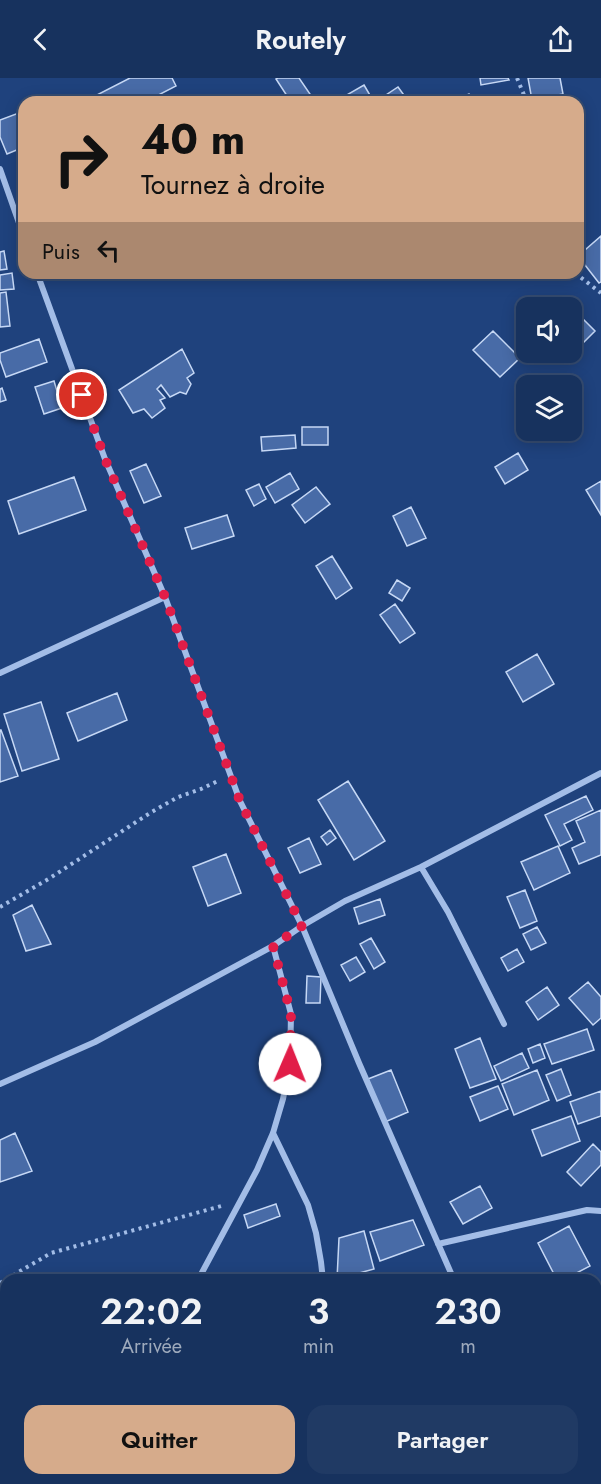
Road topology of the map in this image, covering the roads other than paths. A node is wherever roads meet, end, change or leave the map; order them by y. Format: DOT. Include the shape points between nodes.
graph roads {
  1 [pos="0,169"];
  2 [pos="18,220"];
  3 [pos="39,279"];
  4 [pos="165,597"];
  5 [pos="0,673"];
  6 [pos="601,773"];
  7 [pos="421,867"];
  8 [pos="302,926"];
  9 [pos="273,946"];
  10 [pos="504,1024"];
  11 [pos="0,1084"];
  12 [pos="273,1133"];
  13 [pos="601,1211"];
  14 [pos="438,1244"];
  15 [pos="201,1274"];
  16 [pos="322,1274"];
  17 [pos="451,1274"];
  1 -- 2 [label="street"];
  3 -- 4 [label="street" via="105,459"];
  4 -- 5 [label="street"];
  4 -- 8 [label="street" via="240,801"];
  6 -- 7 [label="street"];
  7 -- 8 [label="street" via="345,901"];
  7 -- 10 [label="street"];
  8 -- 9 [label="street"];
  8 -- 14 [label="street"];
  9 -- 11 [label="street" via="94,1042"];
  9 -- 12 [label="street" via="291,1014 290,1064"];
  12 -- 15 [label="street"];
  12 -- 16 [label="street" via="308,1205"];
  13 -- 14 [label="street" via="587,1210"];
  14 -- 17 [label="street"];
}
